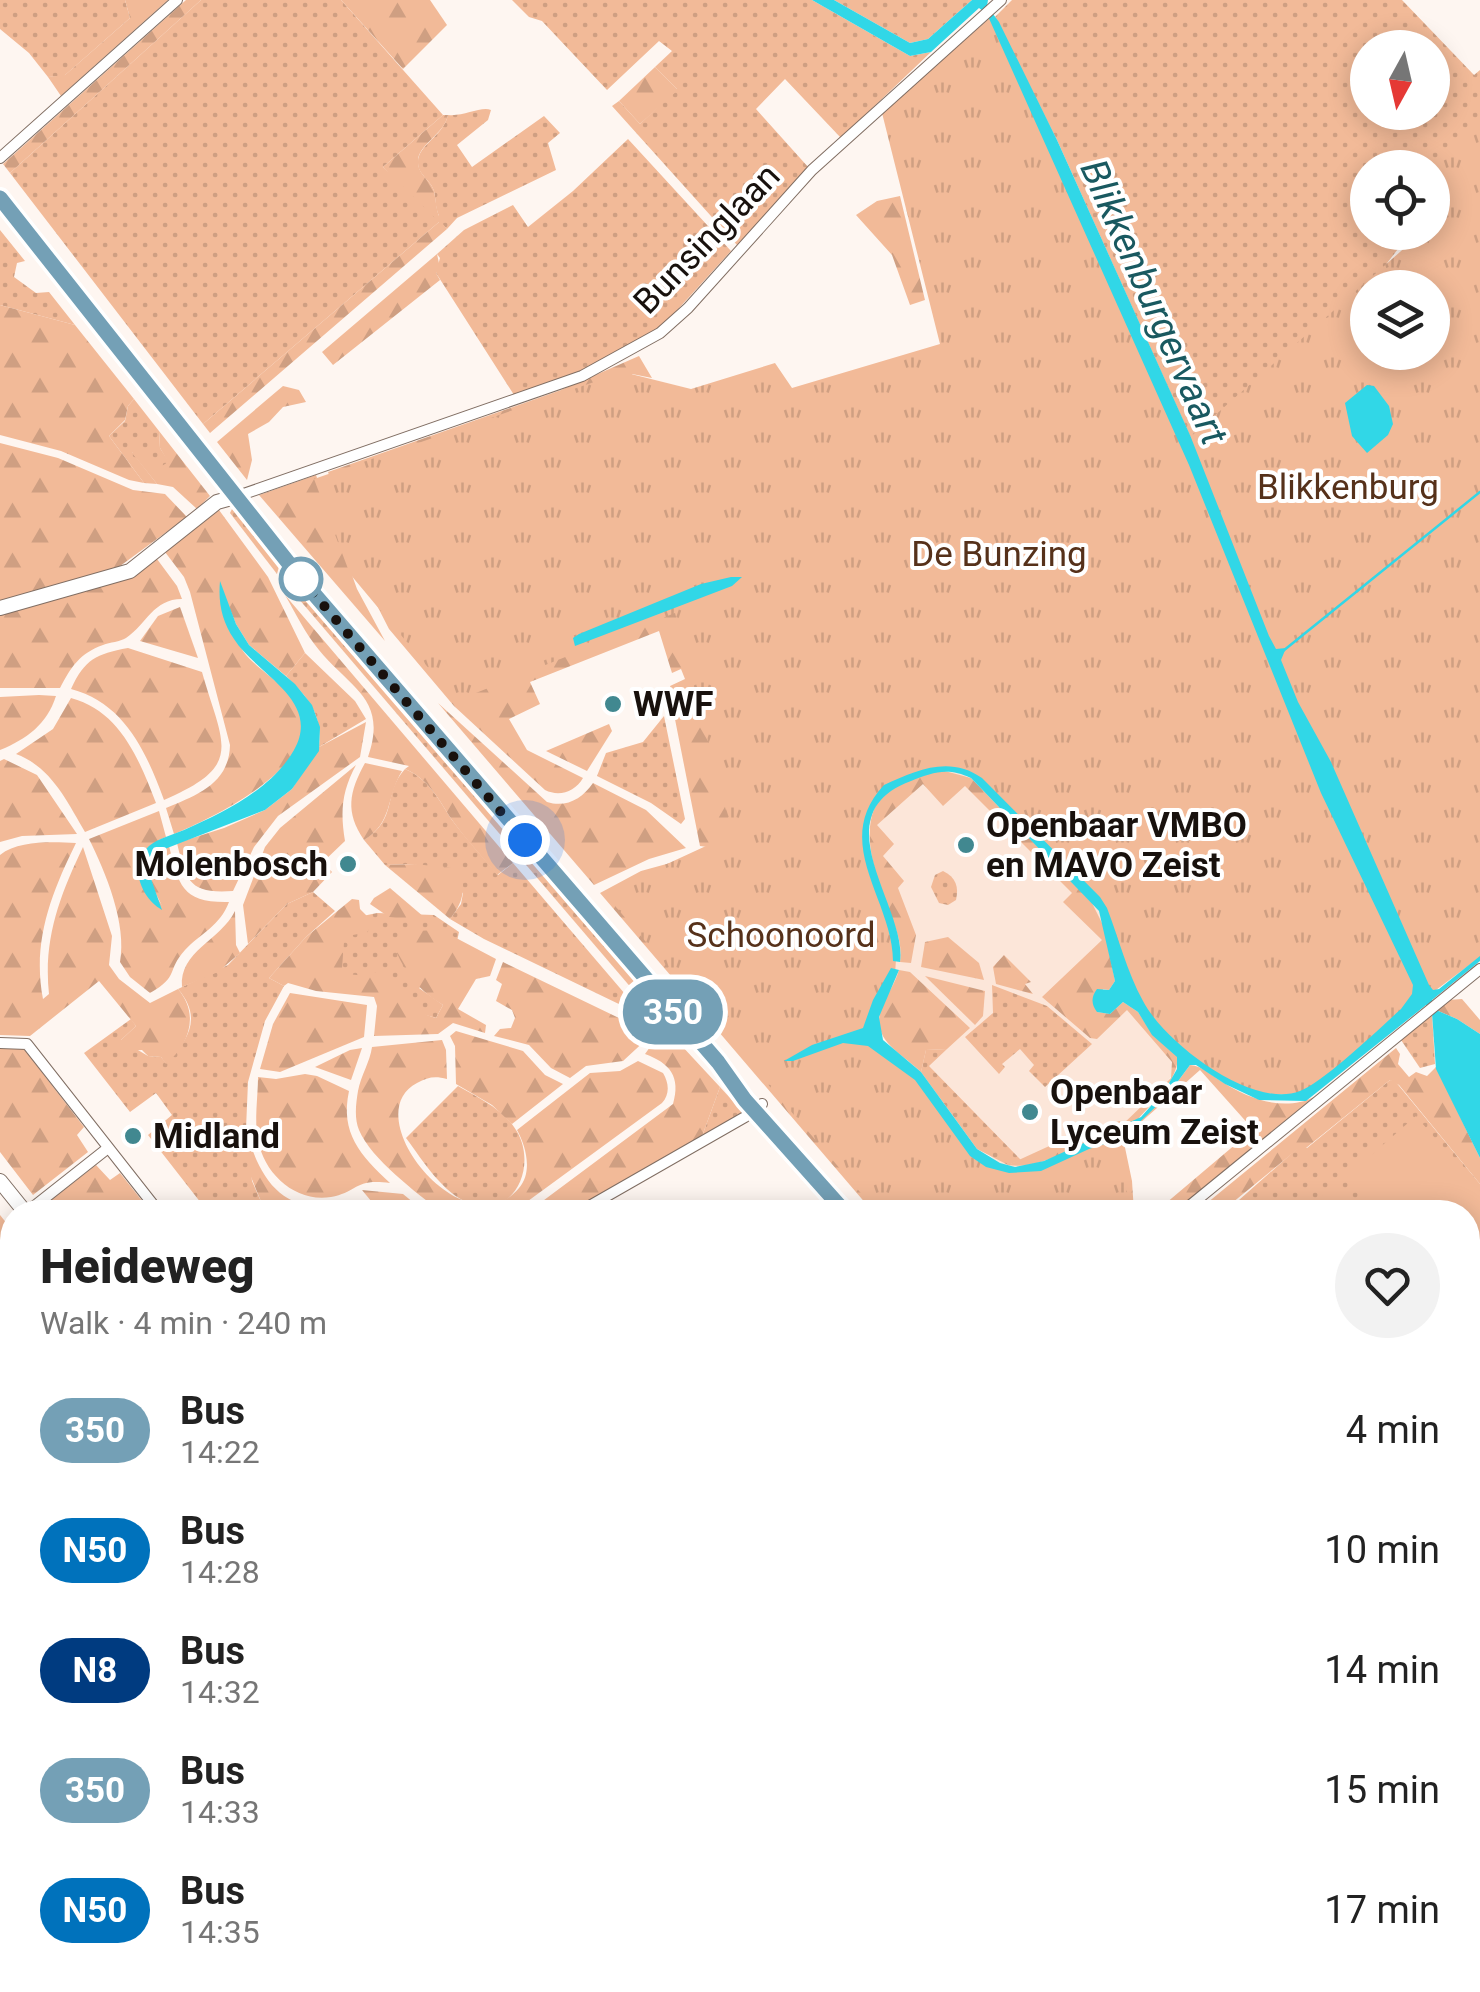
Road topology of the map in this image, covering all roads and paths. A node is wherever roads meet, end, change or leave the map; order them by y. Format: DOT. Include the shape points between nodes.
graph roads {
  1 [pos="177,0"];
  2 [pos="998,2"];
  3 [pos="0,158"];
  4 [pos="0,198"];
  5 [pos="235,497"];
  6 [pos="0,608"];
  7 [pos="1480,969"];
  8 [pos="0,1043"];
  9 [pos="758,1107"];
  10 [pos="108,1148"];
  11 [pos="0,1180"];
  12 [pos="16,1200"];
  13 [pos="41,1200"];
  14 [pos="150,1200"];
  15 [pos="600,1200"];
  16 [pos="835,1200"];
  17 [pos="1200,1200"];
  1 -- 3 [label="street"];
  2 -- 5 [label="street, Bunsinglaan" via="812,170 660,333 582,376"];
  4 -- 5 [label="main road"];
  5 -- 6 [label="street" via="218,502 130,571"];
  5 -- 9 [label="main road"];
  7 -- 17 [label="street"];
  8 -- 10 [label="street" via="27,1044"];
  9 -- 15 [label="street"];
  9 -- 16 [label="main road" via="785,1131"];
  10 -- 13 [label="street"];
  10 -- 14 [label="street"];
  11 -- 12 [label="street"];
}
